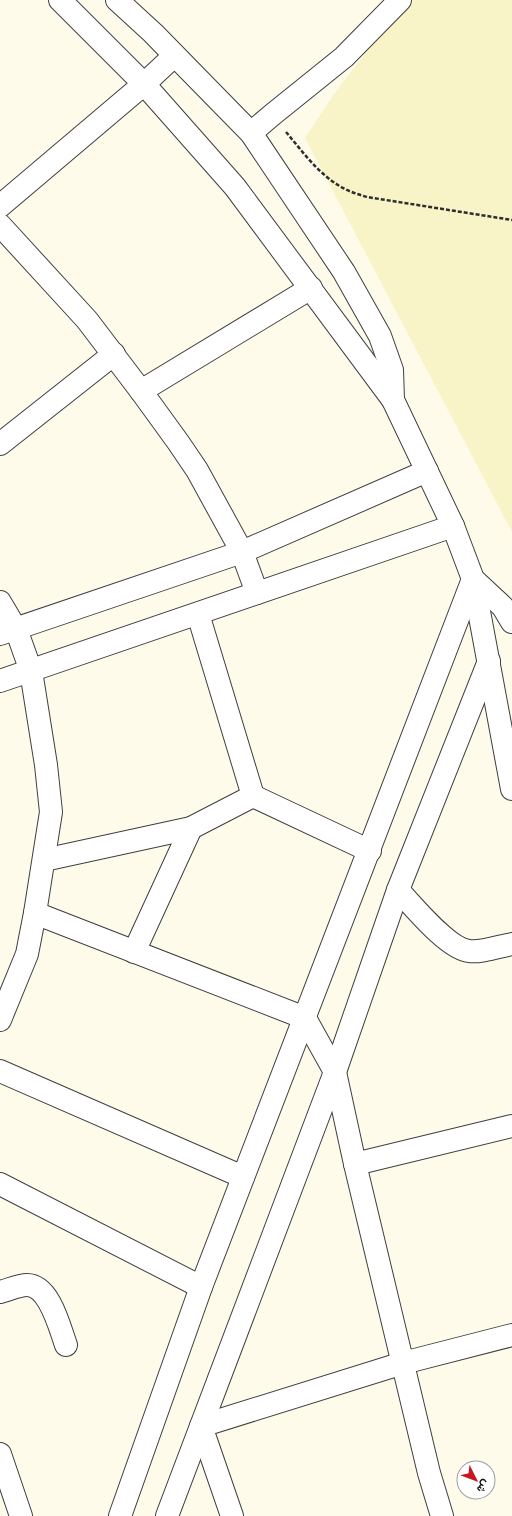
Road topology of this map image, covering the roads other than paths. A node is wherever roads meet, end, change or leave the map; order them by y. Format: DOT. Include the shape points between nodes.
graph roads {
  1 [pos="60,0"];
  2 [pos="117,0"];
  3 [pos="400,0"];
  4 [pos="174,56"];
  5 [pos="144,84"];
  6 [pos="251,133"];
  7 [pos="0,206"];
  8 [pos="0,225"];
  9 [pos="310,288"];
  10 [pos="114,354"];
  11 [pos="141,390"];
  12 [pos="393,400"];
  13 [pos="0,444"];
  14 [pos="427,471"];
  15 [pos="453,526"];
  16 [pos="242,552"];
  17 [pos="473,579"];
  18 [pos="257,593"];
  19 [pos="0,602"];
  20 [pos="198,614"];
  21 [pos="512,622"];
  22 [pos="8,632"];
  23 [pos="489,661"];
  24 [pos="32,671"];
  25 [pos="0,682"];
  26 [pos="512,790"];
  27 [pos="253,796"];
  28 [pos="191,828"];
  29 [pos="370,851"];
  30 [pos="44,860"];
  31 [pos="398,890"];
  32 [pos="35,913"];
  33 [pos="512,944"];
  34 [pos="134,952"];
  35 [pos="0,1018"];
  36 [pos="305,1018"];
  37 [pos="0,1071"];
  38 [pos="334,1072"];
  39 [pos="512,1126"];
  40 [pos="355,1164"];
  41 [pos="244,1177"];
  42 [pos="0,1184"];
  43 [pos="201,1287"];
  44 [pos="0,1292"];
  45 [pos="512,1335"];
  46 [pos="66,1345"];
  47 [pos="403,1363"];
  48 [pos="201,1426"];
  49 [pos="0,1454"];
  50 [pos="21,1516"];
  51 [pos="120,1516"];
  52 [pos="167,1516"];
  53 [pos="232,1516"];
  54 [pos="442,1516"];
  1 -- 5 [label="street"];
  2 -- 4 [label="street"];
  3 -- 6 [label="street" via="344,57"];
  4 -- 5 [label="street"];
  4 -- 6 [label="street"];
  5 -- 7 [label="street"];
  5 -- 9 [label="street" via="235,187"];
  6 -- 12 [label="street" via="344,272 380,336 392,370"];
  8 -- 10 [label="street" via="87,320"];
  9 -- 11 [label="street"];
  9 -- 12 [label="street"];
  10 -- 11 [label="street"];
  10 -- 13 [label="street"];
  11 -- 16 [label="street" via="197,470"];
  12 -- 14 [label="street"];
  14 -- 15 [label="street"];
  14 -- 16 [label="street"];
  15 -- 17 [label="street"];
  15 -- 18 [label="street"];
  16 -- 18 [label="street"];
  16 -- 22 [label="street"];
  17 -- 21 [label="street" via="503,607"];
  17 -- 23 [label="street"];
  17 -- 29 [label="street"];
  18 -- 20 [label="street"];
  19 -- 22 [label="street"];
  20 -- 24 [label="street"];
  20 -- 27 [label="street"];
  22 -- 24 [label="street"];
  23 -- 26 [label="street"];
  23 -- 31 [label="street"];
  24 -- 25 [label="street"];
  24 -- 30 [label="street" via="51,812"];
  27 -- 28 [label="street"];
  27 -- 29 [label="street"];
  28 -- 30 [label="street"];
  28 -- 34 [label="street"];
  29 -- 36 [label="street"];
  30 -- 32 [label="street"];
  31 -- 33 [label="street" via="444,938 459,949 471,952"];
  31 -- 38 [label="street"];
  32 -- 34 [label="street"];
  32 -- 35 [label="street" via="27,954"];
  34 -- 36 [label="street"];
  36 -- 38 [label="street"];
  36 -- 41 [label="street"];
  37 -- 41 [label="street"];
  38 -- 40 [label="street"];
  38 -- 48 [label="street"];
  39 -- 40 [label="street"];
  40 -- 47 [label="street"];
  41 -- 43 [label="street"];
  42 -- 43 [label="street"];
  43 -- 51 [label="street"];
  44 -- 46 [label="street" via="28,1285 41,1291 49,1299"];
  45 -- 47 [label="street"];
  47 -- 48 [label="street"];
  47 -- 54 [label="street"];
  48 -- 52 [label="street"];
  48 -- 53 [label="street"];
  49 -- 50 [label="street"];
}
